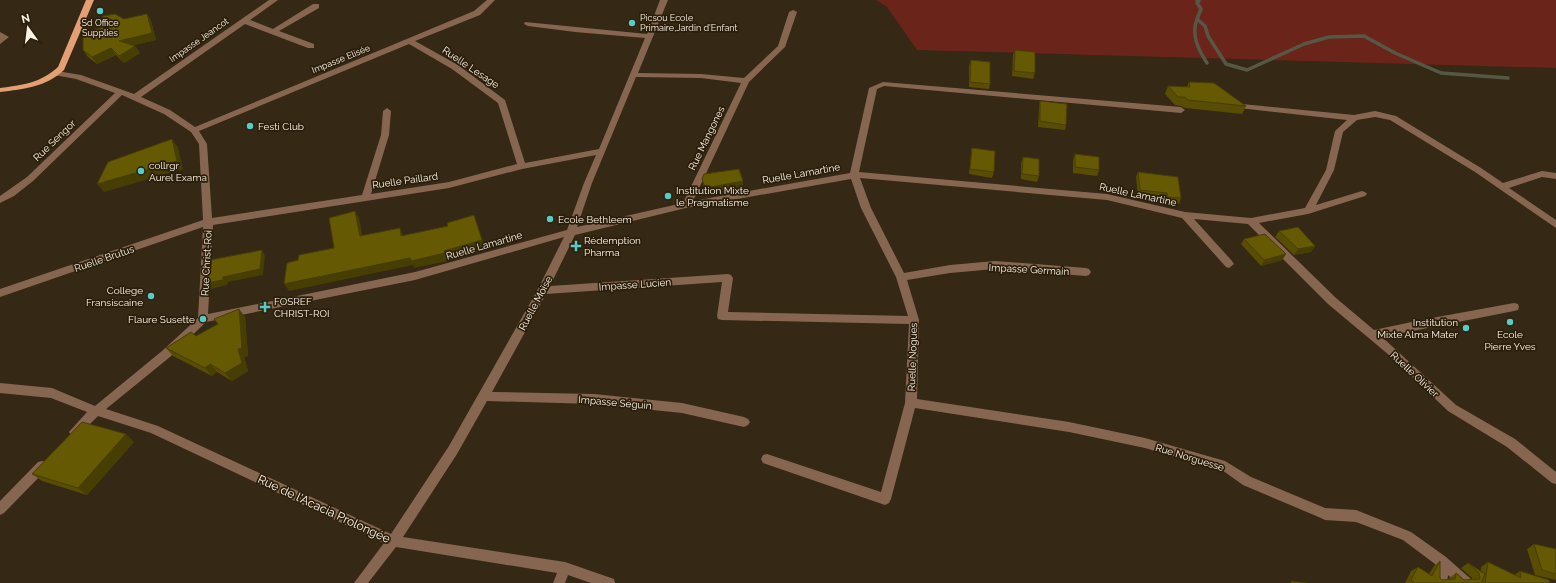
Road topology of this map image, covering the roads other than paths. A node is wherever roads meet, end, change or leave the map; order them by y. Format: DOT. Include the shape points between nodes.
graph roads {
  1 [pos="90,0"];
  2 [pos="274,0"];
  3 [pos="491,0"];
  4 [pos="664,0"];
  5 [pos="316,6"];
  6 [pos="793,12"];
  7 [pos="245,21"];
  8 [pos="528,24"];
  9 [pos="273,32"];
  10 [pos="0,34"];
  11 [pos="649,36"];
  12 [pos="0,42"];
  13 [pos="411,42"];
  14 [pos="311,46"];
  15 [pos="57,73"];
  16 [pos="633,75"];
  17 [pos="746,81"];
  18 [pos="0,90"];
  19 [pos="121,92"];
  20 [pos="135,97"];
  21 [pos="1242,106"];
  22 [pos="1181,110"];
  23 [pos="387,111"];
  24 [pos="1354,118"];
  25 [pos="194,130"];
  26 [pos="602,151"];
  27 [pos="522,166"];
  28 [pos="854,175"];
  29 [pos="1556,176"];
  30 [pos="1501,186"];
  31 [pos="1362,194"];
  32 [pos="366,196"];
  33 [pos="0,200"];
  34 [pos="686,205"];
  35 [pos="1308,211"];
  36 [pos="1185,215"];
  37 [pos="1250,221"];
  38 [pos="1553,221"];
  39 [pos="208,222"];
  40 [pos="571,232"];
  41 [pos="1229,264"];
  42 [pos="1086,272"];
  43 [pos="901,277"];
  44 [pos="543,290"];
  45 [pos="0,293"];
  46 [pos="1514,307"];
  47 [pos="203,319"];
  48 [pos="914,320"];
  49 [pos="1372,335"];
  50 [pos="0,388"];
  51 [pos="484,396"];
  52 [pos="911,403"];
  53 [pos="96,411"];
  54 [pos="744,422"];
  55 [pos="69,438"];
  56 [pos="767,459"];
  57 [pos="48,460"];
  58 [pos="1556,479"];
  59 [pos="0,510"];
  60 [pos="393,541"];
  61 [pos="1442,561"];
  62 [pos="564,568"];
  63 [pos="360,583"];
  64 [pos="559,583"];
  65 [pos="609,583"];
  66 [pos="1441,583"];
  67 [pos="1466,583"];
  1 -- 15 [label="main road" via="62,68"];
  2 -- 7 [label="street, Impasse Jeancot"];
  3 -- 13 [label="street, Impasse Elisée" via="476,13"];
  4 -- 11 [label="street, Ruelle Moïse"];
  5 -- 9 [label="street"];
  6 -- 17 [label="street, Rue Mangones" via="781,47"];
  7 -- 9 [label="street"];
  7 -- 20 [label="street, Impasse Jeancot"];
  8 -- 11 [label="street"];
  9 -- 14 [label="street"];
  10 -- 12 [label="street" via="5,36"];
  11 -- 16 [label="street, Ruelle Moïse"];
  13 -- 25 [label="street, Impasse Elisée"];
  13 -- 27 [label="street, Ruelle Lesage" via="455,67 502,102"];
  15 -- 18 [label="main road" via="28,87"];
  15 -- 19 [label="street, Rue Christ-Roi" via="78,77"];
  16 -- 17 [label="street" via="701,76"];
  16 -- 26 [label="street, Ruelle Moïse"];
  17 -- 34 [label="street, Rue Mangones"];
  19 -- 20 [label="street, Rue Christ-Roi"];
  19 -- 33 [label="street, Rue Sengor" via="30,179"];
  20 -- 25 [label="street, Rue Christ-Roi" via="167,112"];
  21 -- 24 [label="street"];
  22 -- 28 [label="street" via="883,84 873,88"];
  23 -- 32 [label="street" via="385,135"];
  24 -- 30 [label="street" via="1375,114 1393,118"];
  24 -- 35 [label="street" via="1339,131 1330,170"];
  25 -- 39 [label="street, Rue Christ-Roi" via="203,144"];
  26 -- 27 [label="street, Ruelle Paillard"];
  26 -- 40 [label="street, Ruelle Moïse"];
  27 -- 32 [label="street, Ruelle Paillard" via="449,185"];
  28 -- 34 [label="street, Ruelle Lamartine"];
  28 -- 36 [label="street, Ruelle Lamartine" via="1107,197"];
  28 -- 43 [label="street, Ruelle Nogues" via="866,208"];
  29 -- 30 [label="street" via="1542,174"];
  30 -- 38 [label="street"];
  31 -- 35 [label="street, Ruelle Lamartine"];
  32 -- 39 [label="street, Ruelle Paillard"];
  34 -- 40 [label="street, Ruelle Lamartine"];
  35 -- 37 [label="street, Ruelle Lamartine"];
  36 -- 37 [label="street, Ruelle Lamartine"];
  36 -- 41 [label="street"];
  37 -- 49 [label="street, Ruelle Olivier" via="1332,301"];
  39 -- 45 [label="street, Ruelle Brutus"];
  39 -- 47 [label="street, Rue Christ-Roi"];
  40 -- 44 [label="street, Ruelle Moïse"];
  40 -- 47 [label="street, Ruelle Lamartine" via="415,276"];
  42 -- 43 [label="street, Impasse Germain" via="995,265"];
  43 -- 48 [label="street, Ruelle Nogues"];
  44 -- 48 [label="street, Impasse Lucien" via="728,278 722,316"];
  44 -- 51 [label="street, Ruelle Moïse"];
  46 -- 49 [label="street"];
  47 -- 53 [label="street" via="166,354"];
  48 -- 52 [label="street, Ruelle Nogues"];
  49 -- 58 [label="street, Ruelle Olivier" via="1452,408 1511,443"];
  50 -- 53 [label="street, Rue de l'Acacia Prolongée" via="52,393"];
  51 -- 54 [label="street, Impasse Séguin" via="594,399 682,408"];
  51 -- 60 [label="street, Ruelle Moïse" via="453,450"];
  52 -- 56 [label="street, Ruelle Nogues" via="886,499"];
  52 -- 61 [label="street, Rue Norguesse" via="1069,426 1144,443 1225,466 1246,481 1325,514 1356,516 1406,536"];
  53 -- 55 [label="street"];
  53 -- 60 [label="street, Rue de l'Acacia Prolongée" via="154,430"];
  57 -- 59 [label="street"];
  60 -- 62 [label="street, Rue de l'Acacia Prolongée"];
  60 -- 63 [label="street, Ruelle Moïse"];
  61 -- 66 [label="street"];
  61 -- 67 [label="street, Rue Norguesse"];
  62 -- 64 [label="street"];
  62 -- 65 [label="street, Rue de l'Acacia Prolongée"];
}
